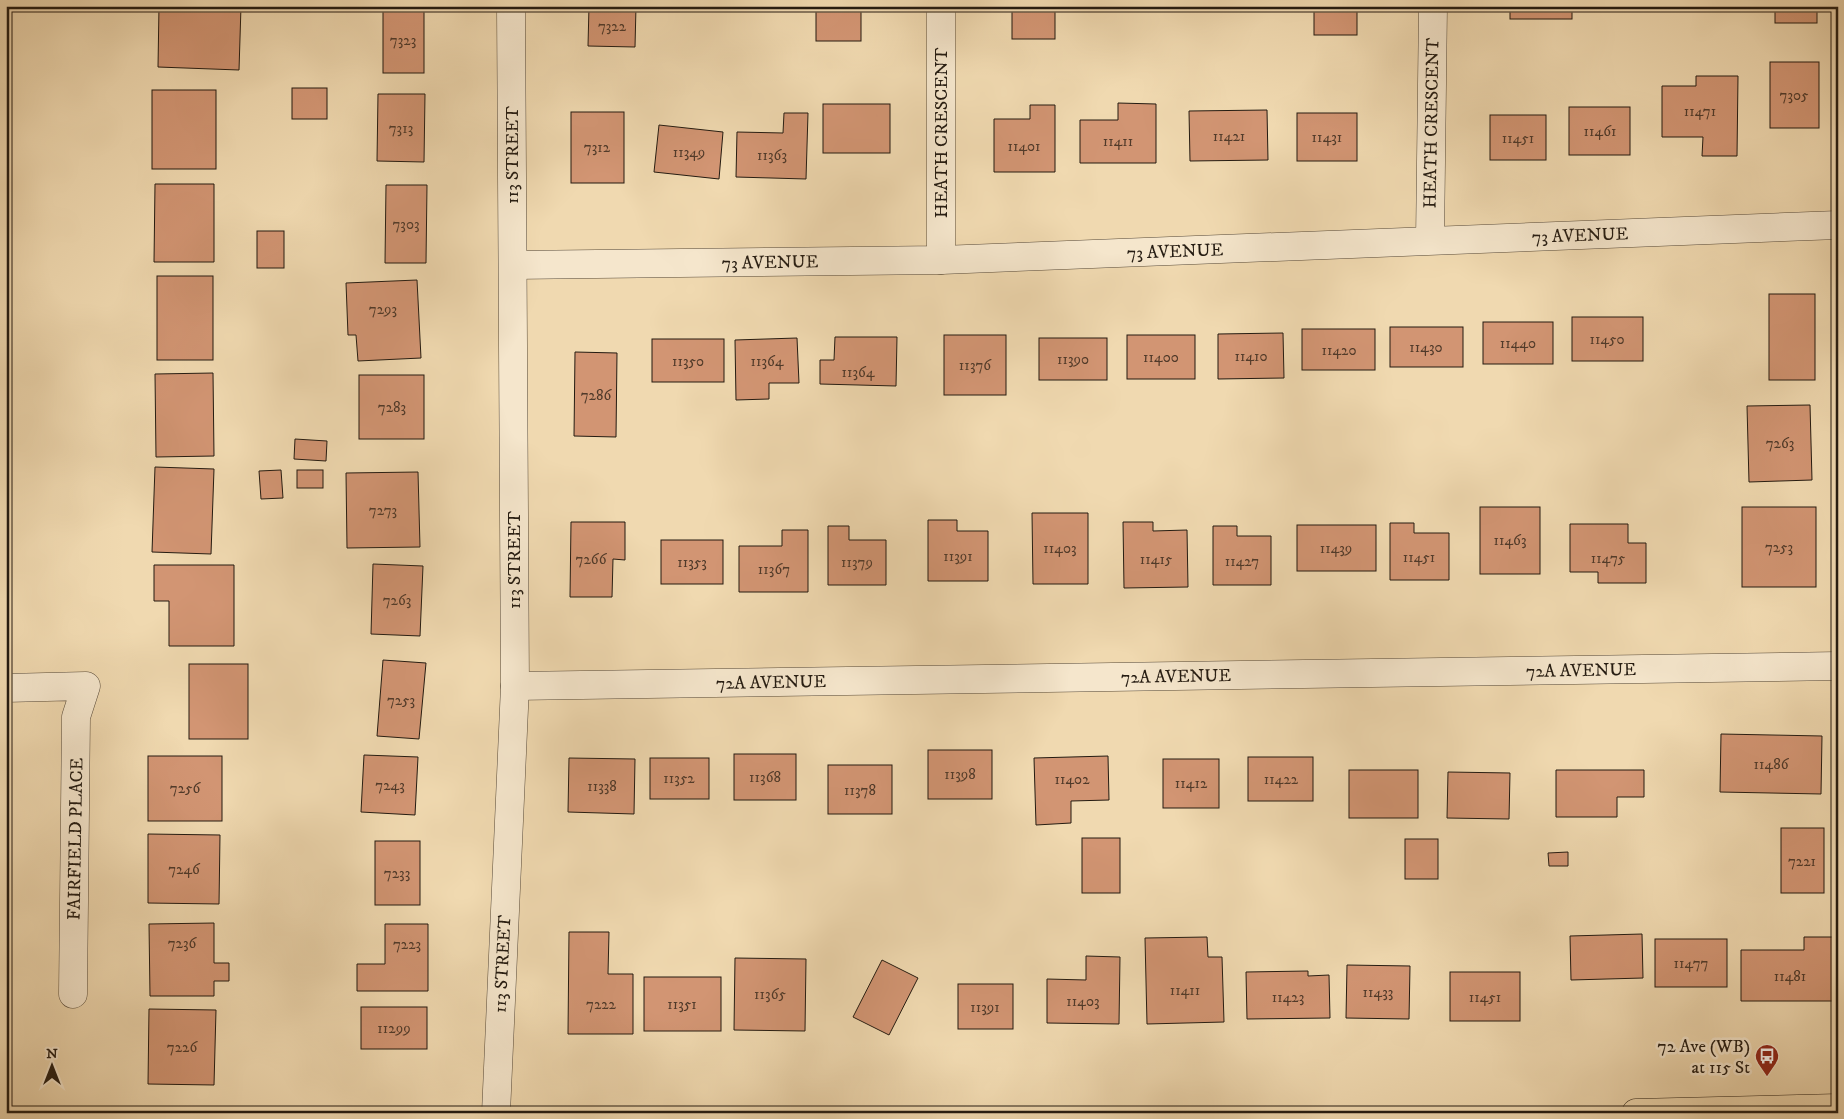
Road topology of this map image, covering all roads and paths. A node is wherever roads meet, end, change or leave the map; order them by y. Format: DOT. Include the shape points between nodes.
graph roads {
  1 [pos="511,6"];
  2 [pos="941,6"];
  3 [pos="1433,6"];
  4 [pos="1838,225"];
  5 [pos="1430,240"];
  6 [pos="941,260"];
  7 [pos="512,265"];
  8 [pos="1838,666"];
  9 [pos="515,686"];
  10 [pos="6,688"];
  11 [pos="73,994"];
  12 [pos="1838,1108"];
  13 [pos="496,1113"];
  14 [pos="1636,1113"];
  1 -- 7 [label="street, 113 STREET"];
  2 -- 6 [label="street, HEATH CRESCENT"];
  3 -- 5 [label="street, HEATH CRESCENT"];
  4 -- 5 [label="street, 73 AVENUE"];
  5 -- 6 [label="street, 73 AVENUE"];
  6 -- 7 [label="street, 73 AVENUE"];
  7 -- 9 [label="street, 113 STREET"];
  8 -- 9 [label="street, 72A AVENUE"];
  9 -- 13 [label="street, 113 STREET"];
  10 -- 11 [label="street, FAIRFIELD PLACE" via="86,686 76,717"];
  12 -- 14 [label="main road"];
}
